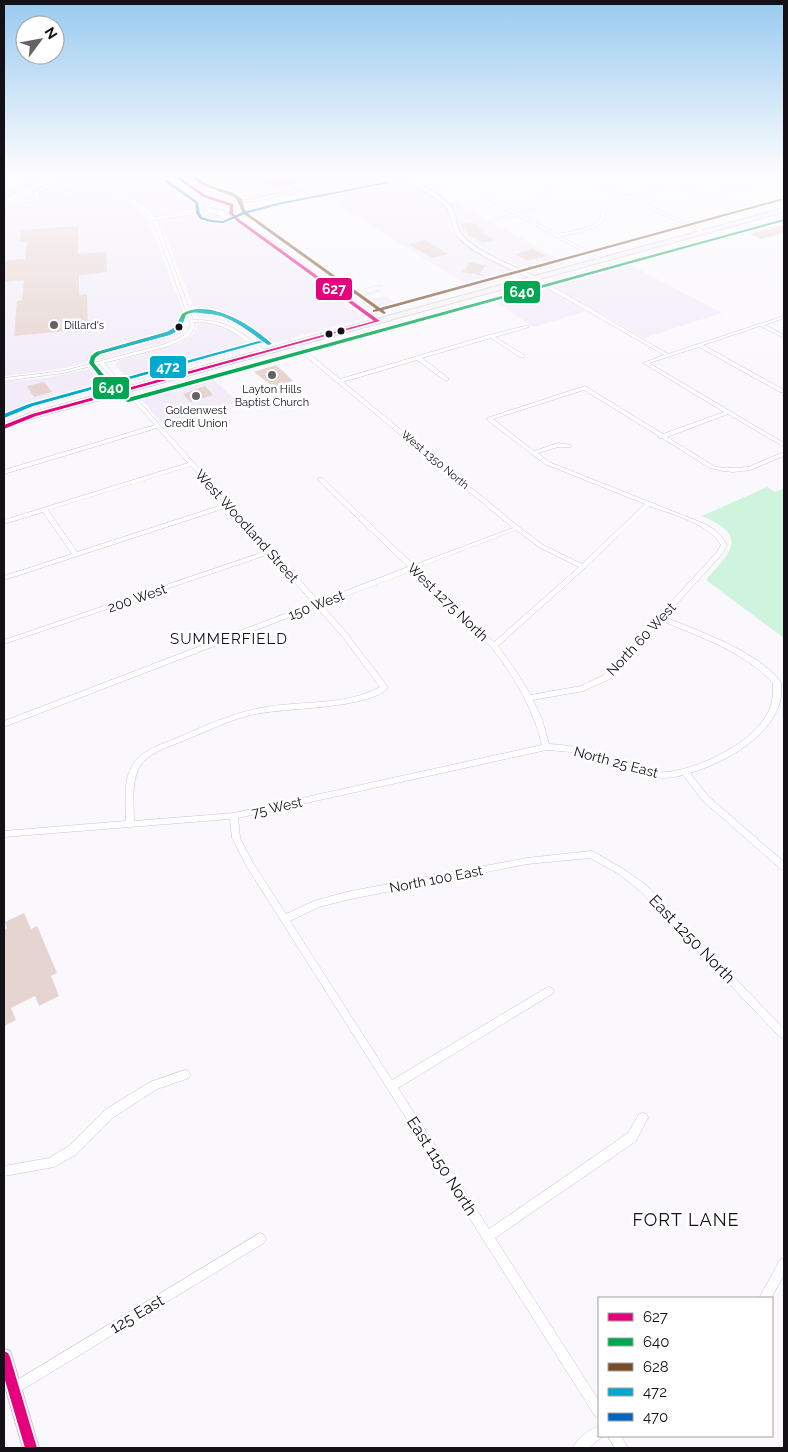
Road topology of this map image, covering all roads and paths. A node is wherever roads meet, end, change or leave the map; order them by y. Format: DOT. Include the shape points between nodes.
graph roads {
  1 [pos="162,241"];
  2 [pos="266,241"];
  3 [pos="467,241"];
  4 [pos="564,241"];
  5 [pos="671,241"];
  6 [pos="601,260"];
  7 [pos="534,278"];
  8 [pos="784,317"];
  9 [pos="192,320"];
  10 [pos="378,321"];
  11 [pos="761,325"];
  12 [pos="527,326"];
  13 [pos="491,336"];
  14 [pos="784,337"];
  15 [pos="294,344"];
  16 [pos="700,345"];
  17 [pos="264,352"];
  18 [pos="522,356"];
  19 [pos="667,356"];
  20 [pos="418,358"];
  21 [pos="101,362"];
  22 [pos="446,379"];
  23 [pos="4,380"];
  24 [pos="340,380"];
  25 [pos="126,390"];
  26 [pos="782,391"];
  27 [pos="728,412"];
  28 [pos="34,415"];
  29 [pos="4,419"];
  30 [pos="158,426"];
  31 [pos="4,427"];
  32 [pos="661,436"];
  33 [pos="569,446"];
  34 [pos="784,446"];
  35 [pos="534,453"];
  36 [pos="784,454"];
  37 [pos="192,464"];
  38 [pos="4,472"];
  39 [pos="320,479"];
  40 [pos="649,504"];
  41 [pos="229,506"];
  42 [pos="44,509"];
  43 [pos="4,522"];
  44 [pos="516,528"];
  45 [pos="270,552"];
  46 [pos="76,555"];
  47 [pos="583,567"];
  48 [pos="412,568"];
  49 [pos="4,578"];
  50 [pos="318,604"];
  51 [pos="661,618"];
  52 [pos="4,642"];
  53 [pos="494,646"];
  54 [pos="528,698"];
  55 [pos="782,714"];
  56 [pos="4,724"];
  57 [pos="766,735"];
  58 [pos="546,747"];
  59 [pos="686,773"];
  60 [pos="234,816"];
  61 [pos="130,825"];
  62 [pos="4,834"];
  63 [pos="591,854"];
  64 [pos="784,867"];
  65 [pos="285,919"];
  66 [pos="549,991"];
  67 [pos="784,1035"];
  68 [pos="186,1075"];
  69 [pos="391,1086"];
  70 [pos="643,1118"];
  71 [pos="4,1171"];
  72 [pos="488,1237"];
  73 [pos="260,1239"];
  74 [pos="784,1264"];
  75 [pos="766,1297"];
  76 [pos="4,1358"];
  77 [pos="13,1389"];
  78 [pos="598,1410"];
  79 [pos="598,1433"];
  80 [pos="615,1437"];
  81 [pos="31,1448"];
  82 [pos="580,1448"];
  83 [pos="622,1448"];
  1 -- 9 [label="street"];
  2 -- 10 [label="street"];
  3 -- 7 [label="street"];
  4 -- 6 [label="street"];
  5 -- 6 [label="main road"];
  6 -- 7 [label="main road"];
  7 -- 10 [label="main road"];
  7 -- 19 [label="street"];
  8 -- 11 [label="street"];
  9 -- 17 [label="street" via="226,324"];
  9 -- 21 [label="street" via="190,332 176,342"];
  10 -- 15 [label="main road"];
  11 -- 14 [label="street"];
  11 -- 16 [label="street"];
  12 -- 13 [label="street"];
  13 -- 18 [label="street"];
  13 -- 20 [label="street"];
  15 -- 17 [label="main road"];
  15 -- 24 [label="street, West 1350 North"];
  16 -- 19 [label="street"];
  16 -- 26 [label="street"];
  17 -- 25 [label="main road"];
  19 -- 27 [label="street" via="646,363"];
  20 -- 22 [label="street"];
  20 -- 24 [label="street"];
  21 -- 23 [label="street" via="50,375"];
  21 -- 25 [label="street, West Woodland Street"];
  24 -- 44 [label="street, West 1350 North"];
  25 -- 28 [label="main road"];
  25 -- 30 [label="street, West Woodland Street"];
  27 -- 32 [label="street"];
  27 -- 34 [label="street"];
  28 -- 29 [label="main road"];
  28 -- 31 [label="main road"];
  30 -- 37 [label="street, West Woodland Street"];
  30 -- 38 [label="street"];
  32 -- 35 [label="street" via="585,388 489,419"];
  32 -- 36 [label="street" via="704,463 727,470 747,470"];
  33 -- 35 [label="street" via="558,445"];
  35 -- 40 [label="street" via="547,463"];
  37 -- 41 [label="street, West Woodland Street"];
  37 -- 42 [label="street"];
  39 -- 48 [label="street, West 1275 North"];
  40 -- 47 [label="street"];
  40 -- 51 [label="street, North 60 West" via="713,530 724,545"];
  41 -- 45 [label="street, West Woodland Street"];
  41 -- 46 [label="street"];
  42 -- 43 [label="street"];
  42 -- 46 [label="street"];
  44 -- 47 [label="street, West 1350 North" via="541,546"];
  44 -- 48 [label="street, 150 West"];
  45 -- 50 [label="street, West Woodland Street"];
  45 -- 52 [label="street, 200 West"];
  46 -- 49 [label="street"];
  47 -- 53 [label="street"];
  48 -- 50 [label="street, 150 West"];
  48 -- 53 [label="street, West 1275 North"];
  50 -- 56 [label="street, 150 West"];
  50 -- 61 [label="street, West Woodland Street" via="384,688 367,696 234,716 156,749 135,768"];
  51 -- 54 [label="street, North 60 West" via="607,677 582,688"];
  51 -- 55 [label="street" via="717,641 762,668 776,682 783,696"];
  53 -- 54 [label="street, West 1275 North" via="518,677"];
  54 -- 58 [label="street, West 1275 North" via="540,723"];
  57 -- 59 [label="street, North 25 East" via="737,753"];
  58 -- 59 [label="street, North 25 East" via="576,750 661,776"];
  58 -- 60 [label="street, 75 West"];
  59 -- 64 [label="street" via="705,798"];
  60 -- 61 [label="street, 75 West"];
  60 -- 65 [label="street, East 1150 North" via="236,838"];
  61 -- 62 [label="street, 75 West"];
  63 -- 65 [label="street, North 100 East" via="527,861 346,896 317,904"];
  63 -- 67 [label="street, East 1250 North" via="643,888"];
  65 -- 69 [label="street, East 1150 North"];
  66 -- 69 [label="street"];
  68 -- 71 [label="street" via="154,1085 110,1113 72,1150 50,1163"];
  69 -- 72 [label="street, East 1150 North"];
  70 -- 72 [label="street" via="632,1137"];
  72 -- 78 [label="street, East 1150 North"];
  73 -- 77 [label="street, 125 East"];
  74 -- 75 [label="street"];
  76 -- 77 [label="main road"];
  77 -- 81 [label="main road"];
  79 -- 82 [label="street"];
  80 -- 83 [label="street"];
}
